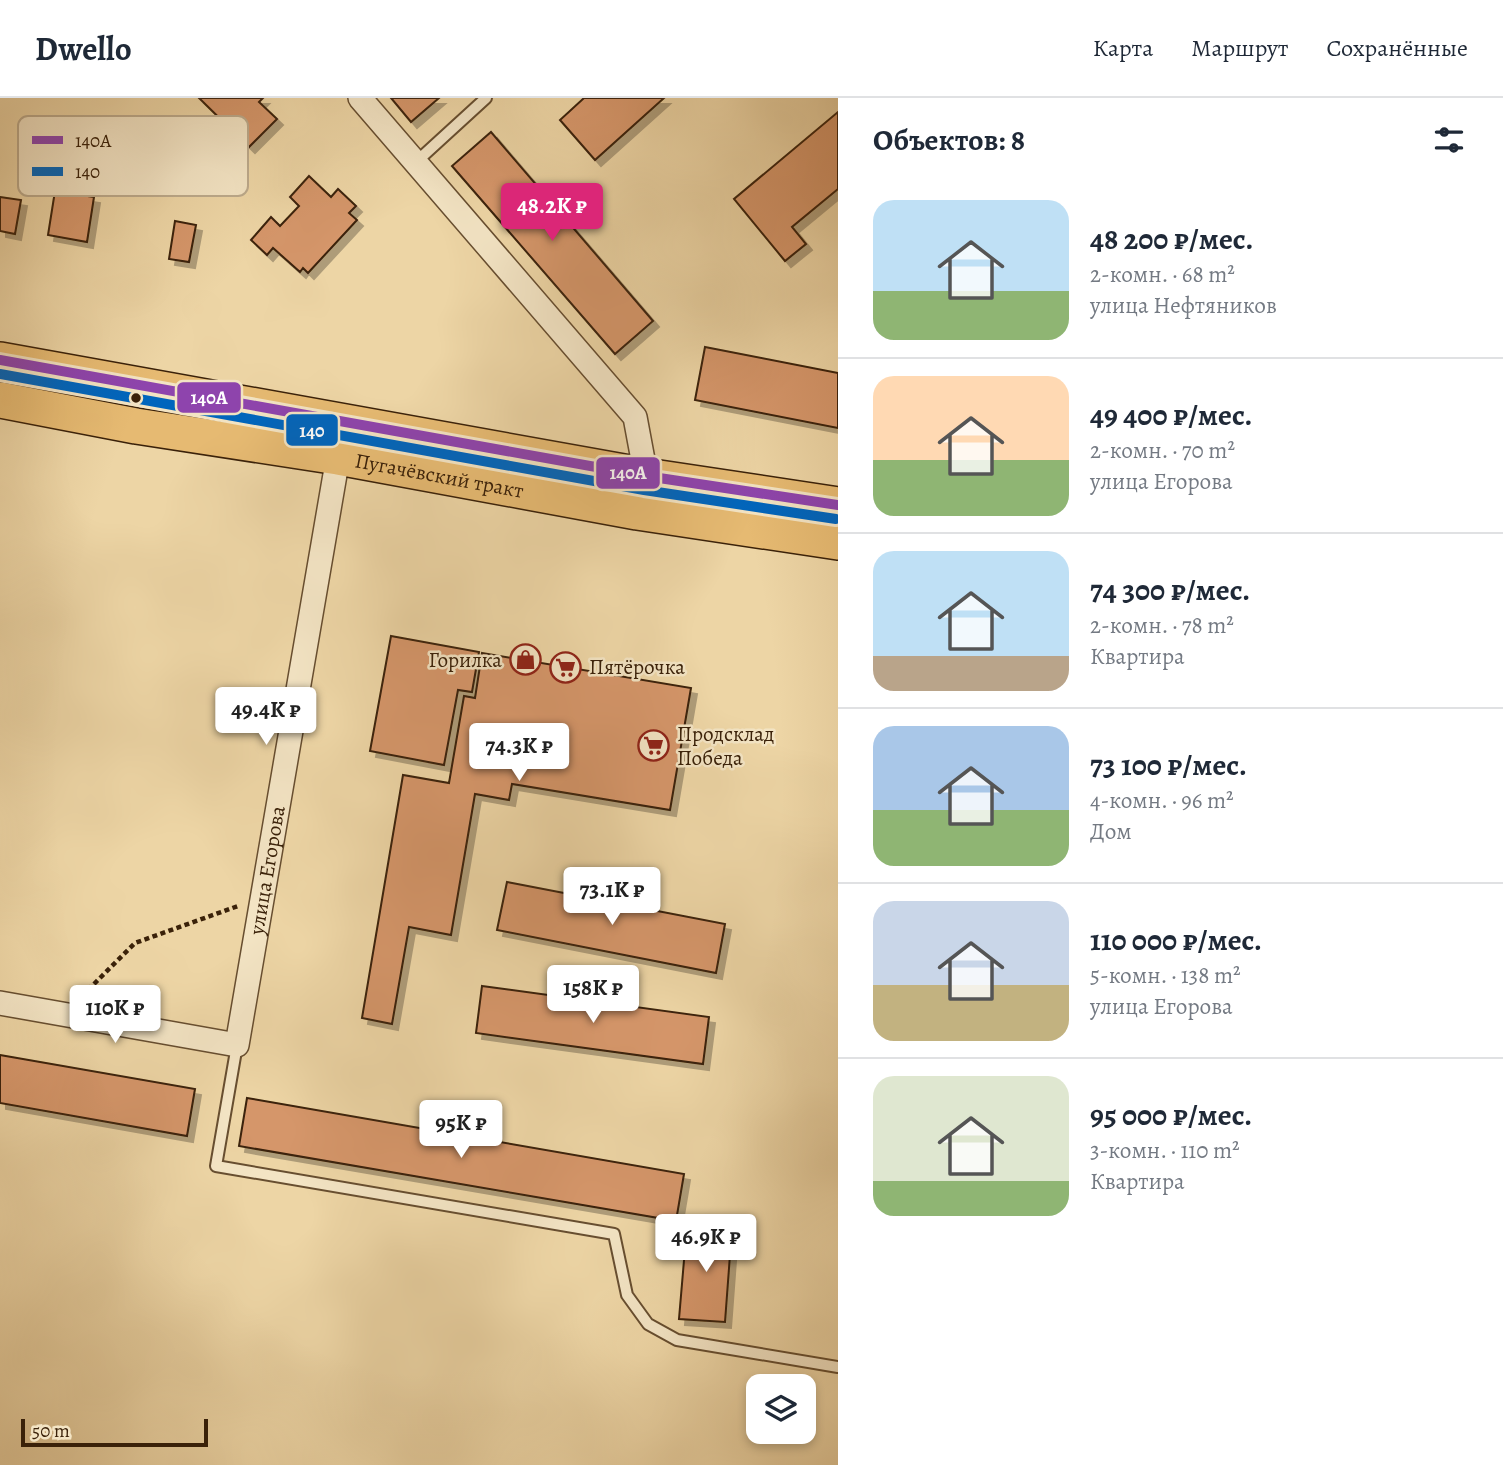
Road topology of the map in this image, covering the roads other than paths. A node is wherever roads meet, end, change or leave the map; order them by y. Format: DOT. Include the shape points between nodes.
graph roads {
  1 [pos="360,98"];
  2 [pos="486,98"];
  3 [pos="415,163"];
  4 [pos="0,360"];
  5 [pos="0,400"];
  6 [pos="338,457"];
  7 [pos="646,476"];
  8 [pos="838,505"];
  9 [pos="838,542"];
  10 [pos="0,1003"];
  11 [pos="237,1045"];
  12 [pos="838,1367"];
  1 -- 3 [label="street"];
  2 -- 3 [label="lane"];
  3 -- 7 [label="street" via="635,417"];
  4 -- 7 [label="main road, Пугачёвский тракт"];
  5 -- 6 [label="main road, Пугачёвский тракт"];
  6 -- 9 [label="main road, Пугачёвский тракт" via="637,512"];
  6 -- 11 [label="street, улица Егорова"];
  7 -- 8 [label="main road, Пугачёвский тракт"];
  10 -- 11 [label="street"];
  11 -- 12 [label="lane" via="216,1166 614,1234 627,1295 648,1324 677,1340"];
}
